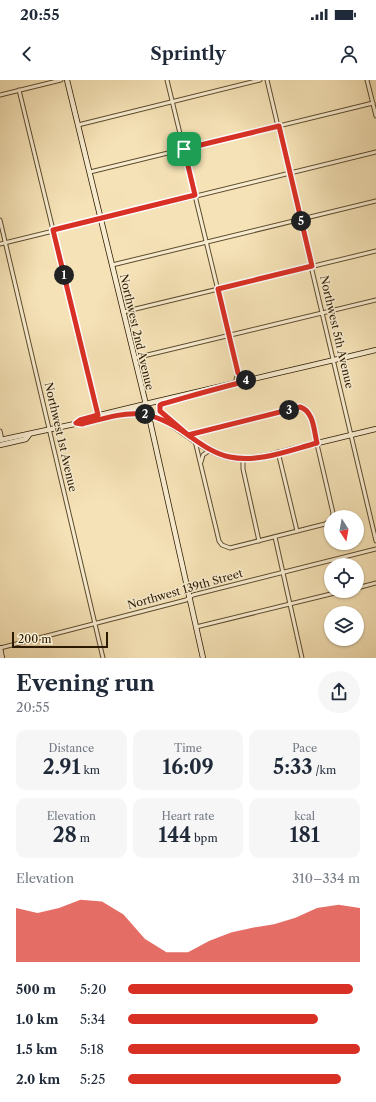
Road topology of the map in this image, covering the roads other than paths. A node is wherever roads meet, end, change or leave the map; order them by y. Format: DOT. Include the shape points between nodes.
graph roads {
  1 [pos="61,80"];
  2 [pos="67,80"];
  3 [pos="167,80"];
  4 [pos="260,80"];
  5 [pos="267,80"];
  6 [pos="367,80"];
  7 [pos="19,90"];
  8 [pos="0,95"];
  9 [pos="173,101"];
  10 [pos="373,103"];
  11 [pos="376,116"];
  12 [pos="78,125"];
  13 [pos="279,126"];
  14 [pos="184,149"];
  15 [pos="376,152"];
  16 [pos="90,172"];
  17 [pos="290,172"];
  18 [pos="195,195"];
  19 [pos="376,201"];
  20 [pos="101,218"];
  21 [pos="300,219"];
  22 [pos="0,220"];
  23 [pos="53,230"];
  24 [pos="207,242"];
  25 [pos="6,243"];
  26 [pos="0,244"];
  27 [pos="376,251"];
  28 [pos="112,265"];
  29 [pos="312,266"];
  30 [pos="218,289"];
  31 [pos="376,300"];
  32 [pos="123,312"];
  33 [pos="323,312"];
  34 [pos="229,335"];
  35 [pos="376,350"];
  36 [pos="135,358"];
  37 [pos="335,360"];
  38 [pos="238,373"];
  39 [pos="247,381"];
  40 [pos="235,384"];
  41 [pos="203,391"];
  42 [pos="146,404"];
  43 [pos="121,414"];
  44 [pos="148,414"];
  45 [pos="98,415"];
  46 [pos="163,420"];
  47 [pos="76,423"];
  48 [pos="151,428"];
  49 [pos="177,428"];
  50 [pos="50,429"];
  51 [pos="376,429"];
  52 [pos="0,431"];
  53 [pos="188,435"];
  54 [pos="352,435"];
  55 [pos="195,440"];
  56 [pos="1,442"];
  57 [pos="317,443"];
  58 [pos="210,450"];
  59 [pos="278,452"];
  60 [pos="243,459"];
  61 [pos="201,462"];
  62 [pos="333,510"];
  63 [pos="324,523"];
  64 [pos="297,532"];
  65 [pos="275,537"];
  66 [pos="259,541"];
  67 [pos="376,541"];
  68 [pos="376,549"];
  69 [pos="283,572"];
  70 [pos="376,583"];
  71 [pos="364,586"];
  72 [pos="324,596"];
  73 [pos="189,597"];
  74 [pos="289,604"];
  75 [pos="95,623"];
  76 [pos="196,627"];
  77 [pos="0,648"];
  78 [pos="2,658"];
  79 [pos="103,658"];
  80 [pos="203,658"];
  81 [pos="302,658"];
  1 -- 7 [label="street"];
  2 -- 12 [label="main road, Northwest 2nd Avenue"];
  3 -- 9 [label="street"];
  4 -- 9 [label="street"];
  5 -- 13 [label="street, Northwest 5th Avenue"];
  6 -- 10 [label="street"];
  7 -- 8 [label="street"];
  7 -- 23 [label="street"];
  9 -- 12 [label="street"];
  9 -- 14 [label="street"];
  10 -- 11 [label="street"];
  10 -- 13 [label="street"];
  12 -- 16 [label="main road, Northwest 2nd Avenue"];
  13 -- 14 [label="street"];
  13 -- 17 [label="street, Northwest 5th Avenue"];
  14 -- 16 [label="street"];
  14 -- 18 [label="street"];
  15 -- 17 [label="street"];
  16 -- 20 [label="main road, Northwest 2nd Avenue"];
  17 -- 18 [label="street"];
  17 -- 21 [label="street, Northwest 5th Avenue"];
  18 -- 20 [label="street"];
  18 -- 24 [label="street"];
  19 -- 21 [label="street"];
  20 -- 23 [label="street"];
  20 -- 28 [label="main road, Northwest 2nd Avenue"];
  21 -- 24 [label="street"];
  21 -- 29 [label="street, Northwest 5th Avenue"];
  22 -- 25 [label="street, Northwest 1st Avenue"];
  23 -- 25 [label="street"];
  23 -- 45 [label="street"];
  24 -- 28 [label="street"];
  24 -- 30 [label="street"];
  25 -- 26 [label="street"];
  25 -- 50 [label="street, Northwest 1st Avenue"];
  27 -- 29 [label="street"];
  28 -- 32 [label="main road, Northwest 2nd Avenue"];
  29 -- 30 [label="street"];
  29 -- 33 [label="street, Northwest 5th Avenue"];
  30 -- 32 [label="street"];
  30 -- 34 [label="street"];
  31 -- 33 [label="street"];
  32 -- 36 [label="main road, Northwest 2nd Avenue"];
  33 -- 34 [label="street"];
  33 -- 37 [label="street, Northwest 5th Avenue"];
  34 -- 36 [label="street"];
  34 -- 38 [label="street"];
  35 -- 37 [label="main road"];
  36 -- 42 [label="main road, Northwest 2nd Avenue"];
  37 -- 39 [label="main road"];
  37 -- 54 [label="street, Northwest 5th Avenue"];
  38 -- 39 [label="street"];
  38 -- 40 [label="street"];
  39 -- 40 [label="main road"];
  40 -- 41 [label="main road"];
  41 -- 42 [label="main road"];
  41 -- 49 [label="main road" via="160,405 161,413"];
  42 -- 43 [label="main road"];
  42 -- 44 [label="main road, Northwest 2nd Avenue"];
  42 -- 45 [label="main road"];
  43 -- 44 [label="main road"];
  43 -- 47 [label="main road" via="82,424"];
  44 -- 46 [label="main road"];
  44 -- 48 [label="main road, Northwest 2nd Avenue"];
  45 -- 47 [label="main road"];
  46 -- 48 [label="main road" via="156,421"];
  46 -- 49 [label="main road"];
  47 -- 50 [label="main road"];
  48 -- 73 [label="main road, Northwest 2nd Avenue"];
  49 -- 53 [label="main road"];
  50 -- 56 [label="main road"];
  50 -- 75 [label="street, Northwest 1st Avenue"];
  51 -- 54 [label="main road"];
  52 -- 56 [label="street"];
  53 -- 55 [label="main road"];
  53 -- 57 [label="street" via="300,407 306,408 310,414"];
  54 -- 57 [label="main road"];
  54 -- 67 [label="street, Northwest 5th Avenue"];
  55 -- 58 [label="main road"];
  55 -- 61 [label="street"];
  57 -- 59 [label="main road"];
  57 -- 62 [label="street"];
  58 -- 60 [label="main road"];
  58 -- 61 [label="street" via="203,455"];
  59 -- 60 [label="main road"];
  59 -- 64 [label="street"];
  60 -- 66 [label="street"];
  61 -- 66 [label="street" via="219,541 230,548"];
  63 -- 64 [label="street"];
  64 -- 65 [label="street"];
  65 -- 66 [label="street"];
  65 -- 69 [label="street"];
  68 -- 69 [label="street, Northwest 139th Street"];
  69 -- 73 [label="street, Northwest 139th Street"];
  69 -- 74 [label="street"];
  70 -- 71 [label="street"];
  72 -- 74 [label="street"];
  73 -- 75 [label="street, Northwest 139th Street" via="186,600"];
  73 -- 76 [label="main road, Northwest 2nd Avenue"];
  74 -- 76 [label="street"];
  74 -- 81 [label="street"];
  75 -- 77 [label="street, Northwest 139th Street"];
  75 -- 79 [label="street, Northwest 1st Avenue"];
  76 -- 80 [label="main road, Northwest 2nd Avenue"];
  77 -- 78 [label="main road"];
}
